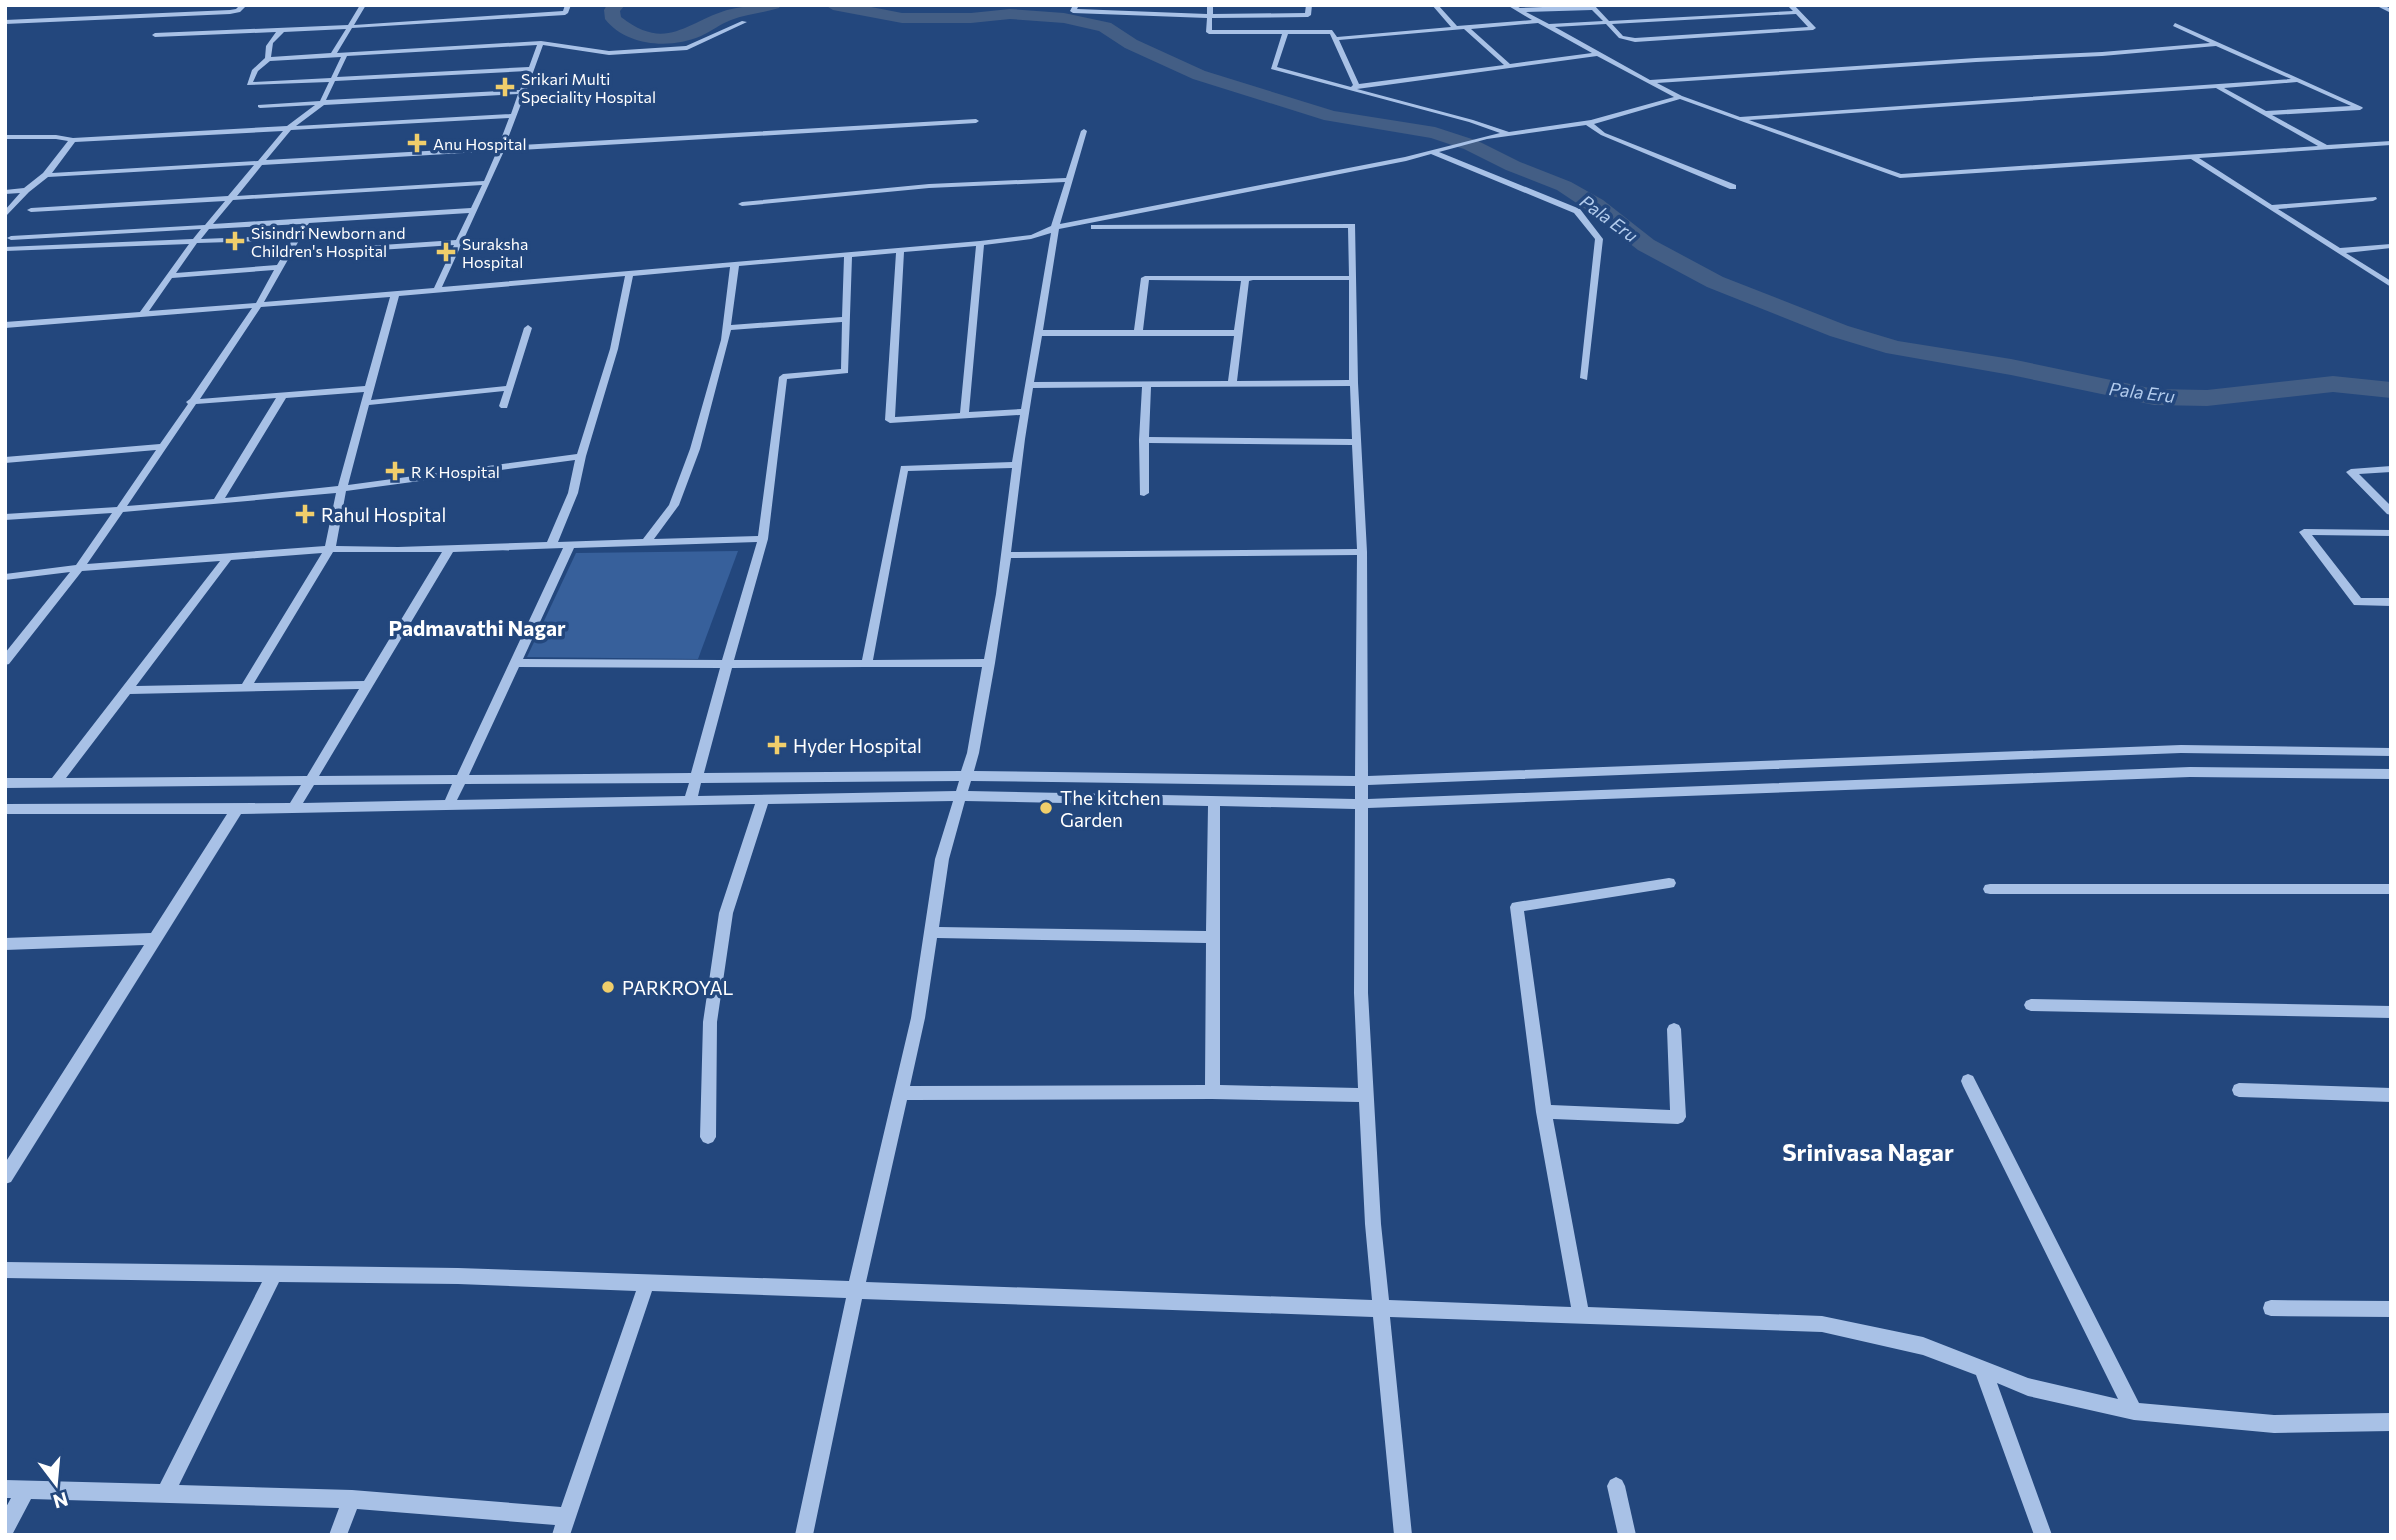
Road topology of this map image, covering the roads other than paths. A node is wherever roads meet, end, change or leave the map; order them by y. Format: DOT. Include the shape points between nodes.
graph roads {
  1 [pos="244,5"];
  2 [pos="363,5"];
  3 [pos="568,5"];
  4 [pos="1076,5"];
  5 [pos="1210,5"];
  6 [pos="1309,5"];
  7 [pos="1434,5"];
  8 [pos="1510,5"];
  9 [pos="1790,5"];
  10 [pos="2378,5"];
  11 [pos="1592,6"];
  12 [pos="1519,10"];
  13 [pos="1701,11"];
  14 [pos="2391,11"];
  15 [pos="1798,12"];
  16 [pos="1210,15"];
  17 [pos="1707,18"];
  18 [pos="1538,20"];
  19 [pos="5,22"];
  20 [pos="744,22"];
  21 [pos="1607,24"];
  22 [pos="2175,25"];
  23 [pos="1546,26"];
  24 [pos="1465,27"];
  25 [pos="1455,28"];
  26 [pos="349,29"];
  27 [pos="282,31"];
  28 [pos="1286,32"];
  29 [pos="155,35"];
  30 [pos="1335,39"];
  31 [pos="541,43"];
  32 [pos="2217,44"];
  33 [pos="345,54"];
  34 [pos="1597,54"];
  35 [pos="333,55"];
  36 [pos="268,59"];
  37 [pos="1509,66"];
  38 [pos="531,69"];
  39 [pos="334,81"];
  40 [pos="2295,81"];
  41 [pos="1649,82"];
  42 [pos="1357,86"];
  43 [pos="2216,86"];
  44 [pos="1349,90"];
  45 [pos="522,92"];
  46 [pos="654,96"];
  47 [pos="1680,97"];
  48 [pos="519,102"];
  49 [pos="322,103"];
  50 [pos="260,106"];
  51 [pos="2265,113"];
  52 [pos="513,116"];
  53 [pos="1739,119"];
  54 [pos="976,121"];
  55 [pos="1587,122"];
  56 [pos="289,128"];
  57 [pos="1084,131"];
  58 [pos="1508,134"];
  59 [pos="5,137"];
  60 [pos="73,140"];
  61 [pos="2391,143"];
  62 [pos="2326,148"];
  63 [pos="501,149"];
  64 [pos="1432,152"];
  65 [pos="2193,157"];
  66 [pos="259,163"];
  67 [pos="46,175"];
  68 [pos="1069,180"];
  69 [pos="486,183"];
  70 [pos="1733,187"];
  71 [pos="26,190"];
  72 [pos="5,192"];
  73 [pos="231,197"];
  74 [pos="2373,198"];
  75 [pos="742,204"];
  76 [pos="2270,207"];
  77 [pos="32,210"];
  78 [pos="474,210"];
  79 [pos="5,215"];
  80 [pos="306,221"];
  81 [pos="207,227"];
  82 [pos="1055,227"];
  83 [pos="297,237"];
  84 [pos="11,239"];
  85 [pos="195,241"];
  86 [pos="459,242"];
  87 [pos="981,243"];
  88 [pos="2391,247"];
  89 [pos="5,249"];
  90 [pos="900,249"];
  91 [pos="2338,251"];
  92 [pos="848,253"];
  93 [pos="288,254"];
  94 [pos="734,263"];
  95 [pos="281,267"];
  96 [pos="629,272"];
  97 [pos="170,276"];
  98 [pos="1352,278"];
  99 [pos="1254,279"];
  100 [pos="2391,285"];
  101 [pos="437,290"];
  102 [pos="395,294"];
  103 [pos="259,304"];
  104 [pos="143,313"];
  105 [pos="846,319"];
  106 [pos="5,325"];
  107 [pos="528,328"];
  108 [pos="726,328"];
  109 [pos="1038,332"];
  110 [pos="1138,333"];
  111 [pos="1238,333"];
  112 [pos="1584,378"];
  113 [pos="1354,383"];
  114 [pos="1147,384"];
  115 [pos="1232,384"];
  116 [pos="1029,385"];
  117 [pos="368,388"];
  118 [pos="509,388"];
  119 [pos="283,396"];
  120 [pos="191,402"];
  121 [pos="365,403"];
  122 [pos="504,406"];
  123 [pos="1025,412"];
  124 [pos="964,415"];
  125 [pos="1144,440"];
  126 [pos="1357,442"];
  127 [pos="163,447"];
  128 [pos="581,456"];
  129 [pos="5,460"];
  130 [pos="1017,465"];
  131 [pos="2391,469"];
  132 [pos="342,489"];
  133 [pos="1144,493"];
  134 [pos="2386,501"];
  135 [pos="218,502"];
  136 [pos="120,509"];
  137 [pos="2391,512"];
  138 [pos="5,516"];
  139 [pos="2391,533"];
  140 [pos="763,540"];
  141 [pos="646,542"];
  142 [pos="570,545"];
  143 [pos="551,546"];
  144 [pos="450,548"];
  145 [pos="330,549"];
  146 [pos="1362,552"];
  147 [pos="1006,555"];
  148 [pos="228,557"];
  149 [pos="79,568"];
  150 [pos="5,577"];
  151 [pos="2391,603"];
  152 [pos="5,661"];
  153 [pos="515,663"];
  154 [pos="989,663"];
  155 [pos="727,664"];
  156 [pos="867,664"];
  157 [pos="368,685"];
  158 [pos="246,687"];
  159 [pos="127,690"];
  160 [pos="2391,752"];
  161 [pos="2391,774"];
  162 [pos="967,776"];
  163 [pos="696,779"];
  164 [pos="461,780"];
  165 [pos="310,781"];
  166 [pos="1360,781"];
  167 [pos="56,782"];
  168 [pos="5,783"];
  169 [pos="961,796"];
  170 [pos="763,800"];
  171 [pos="1214,800"];
  172 [pos="690,801"];
  173 [pos="1360,804"];
  174 [pos="449,805"];
  175 [pos="294,808"];
  176 [pos="5,809"];
  177 [pos="237,809"];
  178 [pos="1670,883"];
  179 [pos="1990,889"];
  180 [pos="2391,889"];
  181 [pos="931,932"];
  182 [pos="1213,937"];
  183 [pos="154,939"];
  184 [pos="5,944"];
  185 [pos="2031,1005"];
  186 [pos="2391,1012"];
  187 [pos="1674,1029"];
  188 [pos="1968,1081"];
  189 [pos="2239,1090"];
  190 [pos="1212,1092"];
  191 [pos="901,1093"];
  192 [pos="1366,1095"];
  193 [pos="2391,1095"];
  194 [pos="1544,1112"];
  195 [pos="708,1137"];
  196 [pos="5,1177"];
  197 [pos="5,1270"];
  198 [pos="275,1273"];
  199 [pos="647,1282"];
  200 [pos="856,1289"];
  201 [pos="1381,1307"];
  202 [pos="2271,1308"];
  203 [pos="2391,1309"];
  204 [pos="1581,1314"];
  205 [pos="1983,1370"];
  206 [pos="2134,1411"];
  207 [pos="2391,1422"];
  208 [pos="1616,1486"];
  209 [pos="5,1489"];
  210 [pos="26,1490"];
  211 [pos="165,1493"];
  212 [pos="352,1499"];
  213 [pos="564,1526"];
  214 [pos="5,1528"];
  215 [pos="338,1535"];
  216 [pos="804,1535"];
  217 [pos="1403,1535"];
  218 [pos="1627,1535"];
  219 [pos="2043,1535"];
  1 -- 19 [label="street" via="230,12"];
  2 -- 26 [label="street"];
  3 -- 26 [label="street" via="565,13"];
  4 -- 16 [label="street" via="1073,11"];
  5 -- 16 [label="street"];
  6 -- 16 [label="street" via="1308,15"];
  7 -- 25 [label="street"];
  8 -- 12 [label="street"];
  9 -- 15 [label="street"];
  10 -- 14 [label="street"];
  11 -- 12 [label="street"];
  11 -- 21 [label="street"];
  12 -- 18 [label="street"];
  13 -- 17 [label="street"];
  15 -- 17 [label="street"];
  15 -- 21 [label="street" via="1813,28 1636,40 1621,37"];
  16 -- 28 [label="street" via="1209,32"];
  17 -- 21 [label="street"];
  18 -- 23 [label="street"];
  18 -- 24 [label="street"];
  20 -- 31 [label="street" via="687,48 609,53"];
  21 -- 23 [label="street"];
  22 -- 32 [label="street"];
  23 -- 34 [label="street"];
  24 -- 25 [label="street"];
  24 -- 37 [label="street"];
  25 -- 30 [label="street"];
  26 -- 27 [label="street"];
  26 -- 35 [label="street"];
  27 -- 29 [label="street"];
  27 -- 36 [label="street" via="266,49"];
  28 -- 30 [label="street" via="1332,32"];
  28 -- 44 [label="street" via="1273,68"];
  30 -- 42 [label="street"];
  31 -- 33 [label="street"];
  31 -- 38 [label="street"];
  32 -- 40 [label="street"];
  32 -- 41 [label="street"];
  33 -- 35 [label="street"];
  33 -- 39 [label="street"];
  34 -- 37 [label="street"];
  34 -- 41 [label="street"];
  35 -- 36 [label="street"];
  36 -- 39 [label="street" via="255,70 249,84"];
  37 -- 42 [label="street"];
  38 -- 39 [label="street"];
  38 -- 45 [label="street"];
  39 -- 49 [label="street"];
  40 -- 43 [label="street"];
  40 -- 51 [label="street" via="2360,108"];
  41 -- 47 [label="street"];
  42 -- 44 [label="street"];
  43 -- 51 [label="street"];
  43 -- 53 [label="street"];
  44 -- 58 [label="street"];
  45 -- 48 [label="street"];
  45 -- 49 [label="street"];
  46 -- 48 [label="street"];
  47 -- 53 [label="street"];
  47 -- 55 [label="street"];
  48 -- 52 [label="street"];
  49 -- 50 [label="street"];
  49 -- 56 [label="street"];
  51 -- 62 [label="street"];
  52 -- 56 [label="street"];
  52 -- 63 [label="street"];
  53 -- 65 [label="street" via="1900,176"];
  54 -- 63 [label="street"];
  55 -- 58 [label="street"];
  55 -- 70 [label="street" via="1603,134"];
  56 -- 60 [label="street"];
  56 -- 66 [label="street"];
  57 -- 68 [label="street"];
  58 -- 64 [label="street"];
  59 -- 60 [label="street"];
  60 -- 67 [label="street"];
  61 -- 62 [label="street"];
  62 -- 65 [label="street"];
  63 -- 66 [label="street"];
  63 -- 69 [label="street"];
  64 -- 82 [label="street"];
  64 -- 112 [label="street" via="1577,211 1587,221 1599,239"];
  65 -- 76 [label="street"];
  66 -- 67 [label="street"];
  66 -- 73 [label="street"];
  67 -- 71 [label="street"];
  68 -- 75 [label="street" via="929,186"];
  68 -- 82 [label="street"];
  69 -- 73 [label="street"];
  69 -- 78 [label="street"];
  71 -- 72 [label="street"];
  71 -- 79 [label="street"];
  73 -- 77 [label="street"];
  73 -- 81 [label="street"];
  74 -- 76 [label="street"];
  76 -- 91 [label="street"];
  78 -- 80 [label="street"];
  78 -- 86 [label="street"];
  80 -- 81 [label="street"];
  80 -- 83 [label="street"];
  81 -- 84 [label="street"];
  81 -- 85 [label="street"];
  82 -- 87 [label="street" via="1050,233"];
  82 -- 98 [label="street" via="1352,226"];
  82 -- 109 [label="street"];
  83 -- 85 [label="street"];
  83 -- 93 [label="street"];
  85 -- 89 [label="street"];
  85 -- 97 [label="street"];
  86 -- 93 [label="street"];
  86 -- 101 [label="street"];
  87 -- 90 [label="street"];
  87 -- 124 [label="street"];
  88 -- 91 [label="street"];
  90 -- 92 [label="street"];
  90 -- 124 [label="street" via="890,420"];
  91 -- 100 [label="street"];
  92 -- 94 [label="street"];
  92 -- 105 [label="street"];
  93 -- 95 [label="street"];
  94 -- 96 [label="street"];
  94 -- 108 [label="street"];
  95 -- 97 [label="street"];
  95 -- 103 [label="street"];
  96 -- 101 [label="street"];
  96 -- 128 [label="street" via="614,349"];
  97 -- 104 [label="street"];
  98 -- 99 [label="street"];
  98 -- 113 [label="street"];
  99 -- 110 [label="street" via="1145,278"];
  99 -- 111 [label="street" via="1245,278"];
  101 -- 102 [label="street"];
  102 -- 103 [label="street"];
  102 -- 117 [label="street"];
  103 -- 104 [label="street"];
  103 -- 120 [label="street"];
  104 -- 106 [label="street"];
  105 -- 108 [label="street"];
  105 -- 140 [label="street" via="845,371 783,377"];
  107 -- 118 [label="street"];
  108 -- 141 [label="street" via="695,449 674,505"];
  109 -- 110 [label="street"];
  109 -- 116 [label="street"];
  110 -- 111 [label="street"];
  111 -- 115 [label="street"];
  113 -- 115 [label="street"];
  113 -- 126 [label="street"];
  114 -- 115 [label="street"];
  114 -- 116 [label="street"];
  114 -- 125 [label="street"];
  116 -- 123 [label="street"];
  117 -- 119 [label="street"];
  117 -- 121 [label="street"];
  118 -- 121 [label="street"];
  118 -- 122 [label="street"];
  119 -- 120 [label="street"];
  119 -- 135 [label="street"];
  120 -- 127 [label="street"];
  121 -- 132 [label="street"];
  123 -- 124 [label="street"];
  123 -- 130 [label="street"];
  125 -- 126 [label="street"];
  125 -- 133 [label="street"];
  126 -- 146 [label="street"];
  127 -- 129 [label="street"];
  127 -- 136 [label="street"];
  128 -- 132 [label="street"];
  128 -- 143 [label="street" via="573,494"];
  130 -- 147 [label="street"];
  130 -- 156 [label="street" via="904,468"];
  131 -- 134 [label="street" via="2351,472"];
  132 -- 135 [label="street"];
  132 -- 145 [label="street"];
  134 -- 137 [label="street"];
  135 -- 136 [label="street"];
  136 -- 138 [label="street"];
  136 -- 149 [label="street"];
  139 -- 151 [label="street" via="2304,532 2358,601"];
  140 -- 141 [label="street"];
  140 -- 155 [label="street"];
  141 -- 142 [label="street"];
  142 -- 143 [label="street"];
  142 -- 153 [label="street"];
  143 -- 144 [label="street"];
  144 -- 145 [label="street"];
  144 -- 157 [label="street"];
  145 -- 148 [label="street"];
  145 -- 158 [label="street"];
  146 -- 147 [label="street"];
  146 -- 166 [label="street"];
  147 -- 154 [label="street"];
  148 -- 149 [label="street"];
  148 -- 159 [label="street"];
  149 -- 150 [label="street"];
  149 -- 152 [label="street"];
  153 -- 155 [label="street"];
  153 -- 164 [label="street"];
  154 -- 156 [label="street"];
  154 -- 162 [label="street"];
  155 -- 156 [label="street"];
  155 -- 163 [label="street"];
  157 -- 158 [label="street"];
  157 -- 165 [label="street"];
  158 -- 159 [label="street"];
  159 -- 167 [label="street"];
  160 -- 166 [label="street" via="2181,749"];
  161 -- 173 [label="street" via="2190,772"];
  162 -- 163 [label="street"];
  162 -- 166 [label="street"];
  162 -- 169 [label="street"];
  163 -- 164 [label="street"];
  163 -- 172 [label="street"];
  164 -- 165 [label="street"];
  164 -- 174 [label="street"];
  165 -- 167 [label="street"];
  165 -- 175 [label="street"];
  166 -- 173 [label="street"];
  167 -- 168 [label="street"];
  169 -- 170 [label="street"];
  169 -- 171 [label="street"];
  169 -- 181 [label="street" via="942,859"];
  170 -- 172 [label="street"];
  170 -- 195 [label="street" via="726,913 710,1022"];
  171 -- 173 [label="street"];
  171 -- 182 [label="street"];
  172 -- 174 [label="street"];
  173 -- 192 [label="street"];
  174 -- 175 [label="street"];
  175 -- 177 [label="street"];
  176 -- 177 [label="street"];
  177 -- 183 [label="street"];
  178 -- 194 [label="street" via="1517,907"];
  179 -- 180 [label="street"];
  181 -- 182 [label="street"];
  181 -- 191 [label="street"];
  182 -- 190 [label="street"];
  183 -- 184 [label="street"];
  183 -- 196 [label="street"];
  185 -- 186 [label="street"];
  187 -- 194 [label="street" via="1678,1117"];
  188 -- 206 [label="street"];
  189 -- 193 [label="street"];
  190 -- 191 [label="street"];
  190 -- 192 [label="street"];
  191 -- 200 [label="street"];
  192 -- 201 [label="street"];
  194 -- 204 [label="street"];
  197 -- 198 [label="street"];
  198 -- 199 [label="street"];
  198 -- 211 [label="street"];
  199 -- 200 [label="street"];
  199 -- 213 [label="street"];
  200 -- 201 [label="street"];
  200 -- 216 [label="street"];
  201 -- 204 [label="street"];
  201 -- 217 [label="street"];
  202 -- 203 [label="street"];
  204 -- 205 [label="street" via="1822,1324 1923,1346"];
  205 -- 206 [label="street" via="2028,1387"];
  205 -- 219 [label="street"];
  206 -- 207 [label="street" via="2274,1424"];
  208 -- 218 [label="street"];
  209 -- 210 [label="street"];
  210 -- 211 [label="street"];
  210 -- 214 [label="street"];
  211 -- 212 [label="street"];
  212 -- 213 [label="street"];
  212 -- 215 [label="street"];
}
